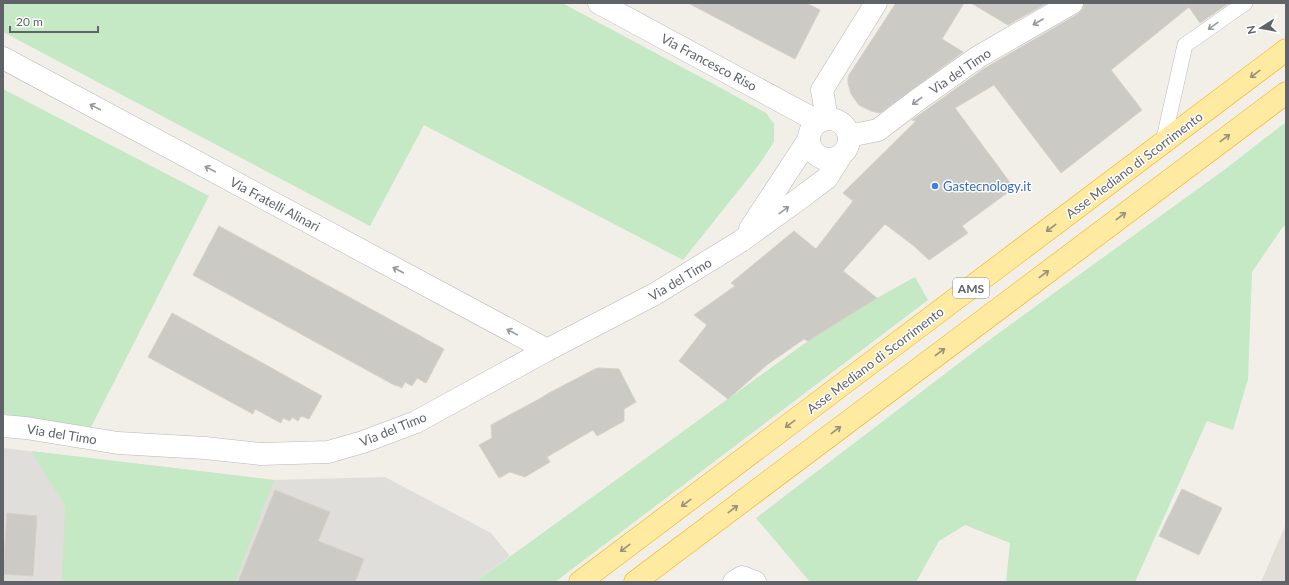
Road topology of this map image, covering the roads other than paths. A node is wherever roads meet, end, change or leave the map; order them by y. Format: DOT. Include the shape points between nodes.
graph roads {
  1 [pos="599,3"];
  2 [pos="876,3"];
  3 [pos="1072,3"];
  4 [pos="1245,3"];
  5 [pos="1286,50"];
  6 [pos="3,58"];
  7 [pos="1286,92"];
  8 [pos="818,127"];
  9 [pos="849,136"];
  10 [pos="1163,144"];
  11 [pos="840,157"];
  12 [pos="741,241"];
  13 [pos="547,350"];
  14 [pos="3,426"];
  15 [pos="580,582"];
  16 [pos="635,582"];
  1 -- 8 [label="street, Via Francesco Riso"];
  2 -- 8 [label="street" via="822,90"];
  3 -- 9 [label="street, Via del Timo, one-way" via="978,57 878,130"];
  4 -- 10 [label="lane, one-way" via="1185,45"];
  5 -- 10 [label="highway, Asse Mediano di Scorrimento / AMS, one-way"];
  13 -- 6 [label="street, Via Fratelli Alinari, one-way"];
  16 -- 7 [label="highway, AMS, one-way"];
  8 -- 9 [label="street" via="836,120 847,128"];
  8 -- 11 [label="street" via="812,150 827,160"];
  8 -- 12 [label="street, Via del Timo"];
  9 -- 11 [label="street" via="848,147"];
  10 -- 15 [label="highway, Asse Mediano di Scorrimento / AMS, one-way"];
  12 -- 11 [label="street, Via del Timo, one-way" via="827,178"];
  12 -- 13 [label="street, Via del Timo" via="655,294"];
  13 -- 14 [label="street, Via del Timo" via="416,422 328,452 261,454 118,443"];
}
